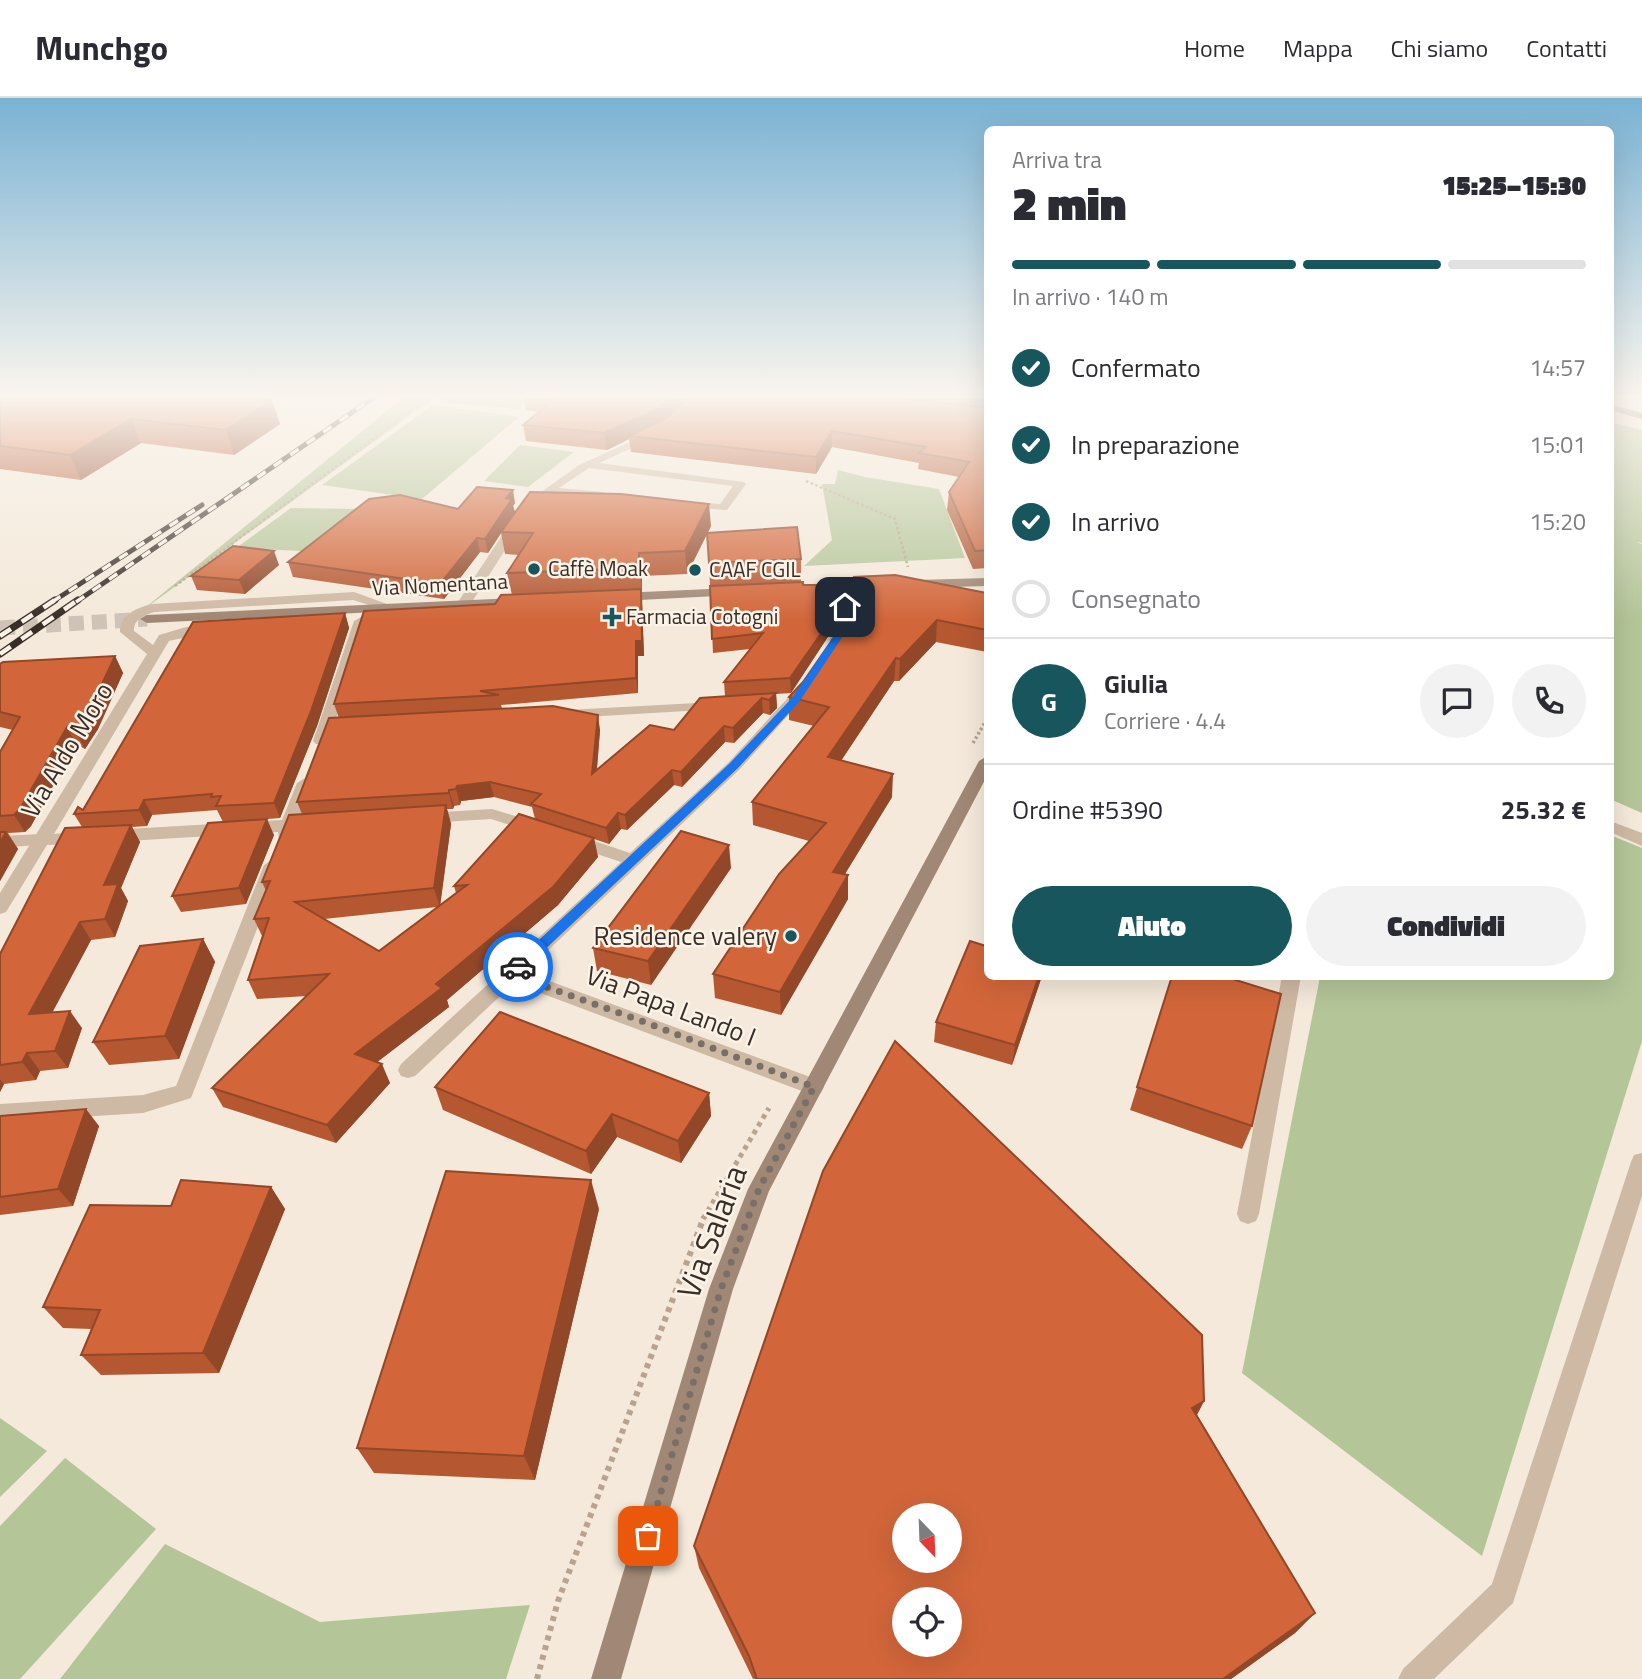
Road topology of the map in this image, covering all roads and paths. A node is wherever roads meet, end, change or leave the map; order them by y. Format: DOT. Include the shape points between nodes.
graph roads {
  1 [pos="332,472"];
  2 [pos="578,472"];
  3 [pos="642,472"];
  4 [pos="806,481"];
  5 [pos="616,497"];
  6 [pos="670,502"];
  7 [pos="522,514"];
  8 [pos="984,582"];
  9 [pos="913,584"];
  10 [pos="845,587"];
  11 [pos="804,589"];
  12 [pos="750,591"];
  13 [pos="599,598"];
  14 [pos="531,602"];
  15 [pos="463,605"];
  16 [pos="391,608"];
  17 [pos="147,613"];
  18 [pos="361,621"];
  19 [pos="831,648"];
  20 [pos="154,652"];
  21 [pos="810,679"];
  22 [pos="796,700"];
  23 [pos="770,702"];
  24 [pos="731,705"];
  25 [pos="549,715"];
  26 [pos="984,767"];
  27 [pos="411,818"];
  28 [pos="316,824"];
  29 [pos="289,825"];
  30 [pos="1614,828"];
  31 [pos="42,840"];
  32 [pos="1642,840"];
  33 [pos="0,842"];
  34 [pos="633,860"];
  35 [pos="0,908"];
  36 [pos="510,974"];
  37 [pos="1291,980"];
  38 [pos="408,1070"];
  39 [pos="814,1087"];
  40 [pos="0,1113"];
  41 [pos="1642,1162"];
  42 [pos="1248,1214"];
  43 [pos="606,1679"];
  44 [pos="1413,1679"];
  1 -- 17 [label="path"];
  2 -- 5 [label="street" via="545,494"];
  3 -- 6 [label="street" via="740,484 723,508"];
  4 -- 9 [label="path" via="895,519"];
  7 -- 15 [label="street"];
  8 -- 9 [label="main road"];
  9 -- 10 [label="main road"];
  10 -- 11 [label="main road"];
  10 -- 19 [label="street" via="845,627"];
  12 -- 13 [label="main road"];
  14 -- 15 [label="main road, Via Nomentana"];
  15 -- 16 [label="main road, Via Nomentana"];
  16 -- 17 [label="main road, Via Nomentana"];
  16 -- 18 [label="street"];
  17 -- 20 [label="street" via="127,624 127,632"];
  18 -- 20 [label="street" via="188,631 164,638"];
  18 -- 29 [label="street" via="333,727 315,758"];
  20 -- 31 [label="street, Via Aldo Moro"];
  21 -- 22 [label="street"];
  22 -- 23 [label="street"];
  22 -- 34 [label="street" via="734,766"];
  24 -- 25 [label="street"];
  26 -- 39 [label="main road, Via Salaria"];
  27 -- 34 [label="street" via="492,814"];
  28 -- 29 [label="street"];
  29 -- 31 [label="street"];
  29 -- 40 [label="street" via="184,1092 144,1104"];
  30 -- 32 [label="street"];
  31 -- 33 [label="street"];
  31 -- 35 [label="street, Via Aldo Moro"];
  34 -- 36 [label="street"];
  36 -- 38 [label="street"];
  36 -- 39 [label="street, Via Papa Lando I"];
  37 -- 42 [label="street"];
  39 -- 43 [label="main road, Via Salaria" via="759,1189 721,1289"];
  41 -- 44 [label="street" via="1503,1593"];
}
